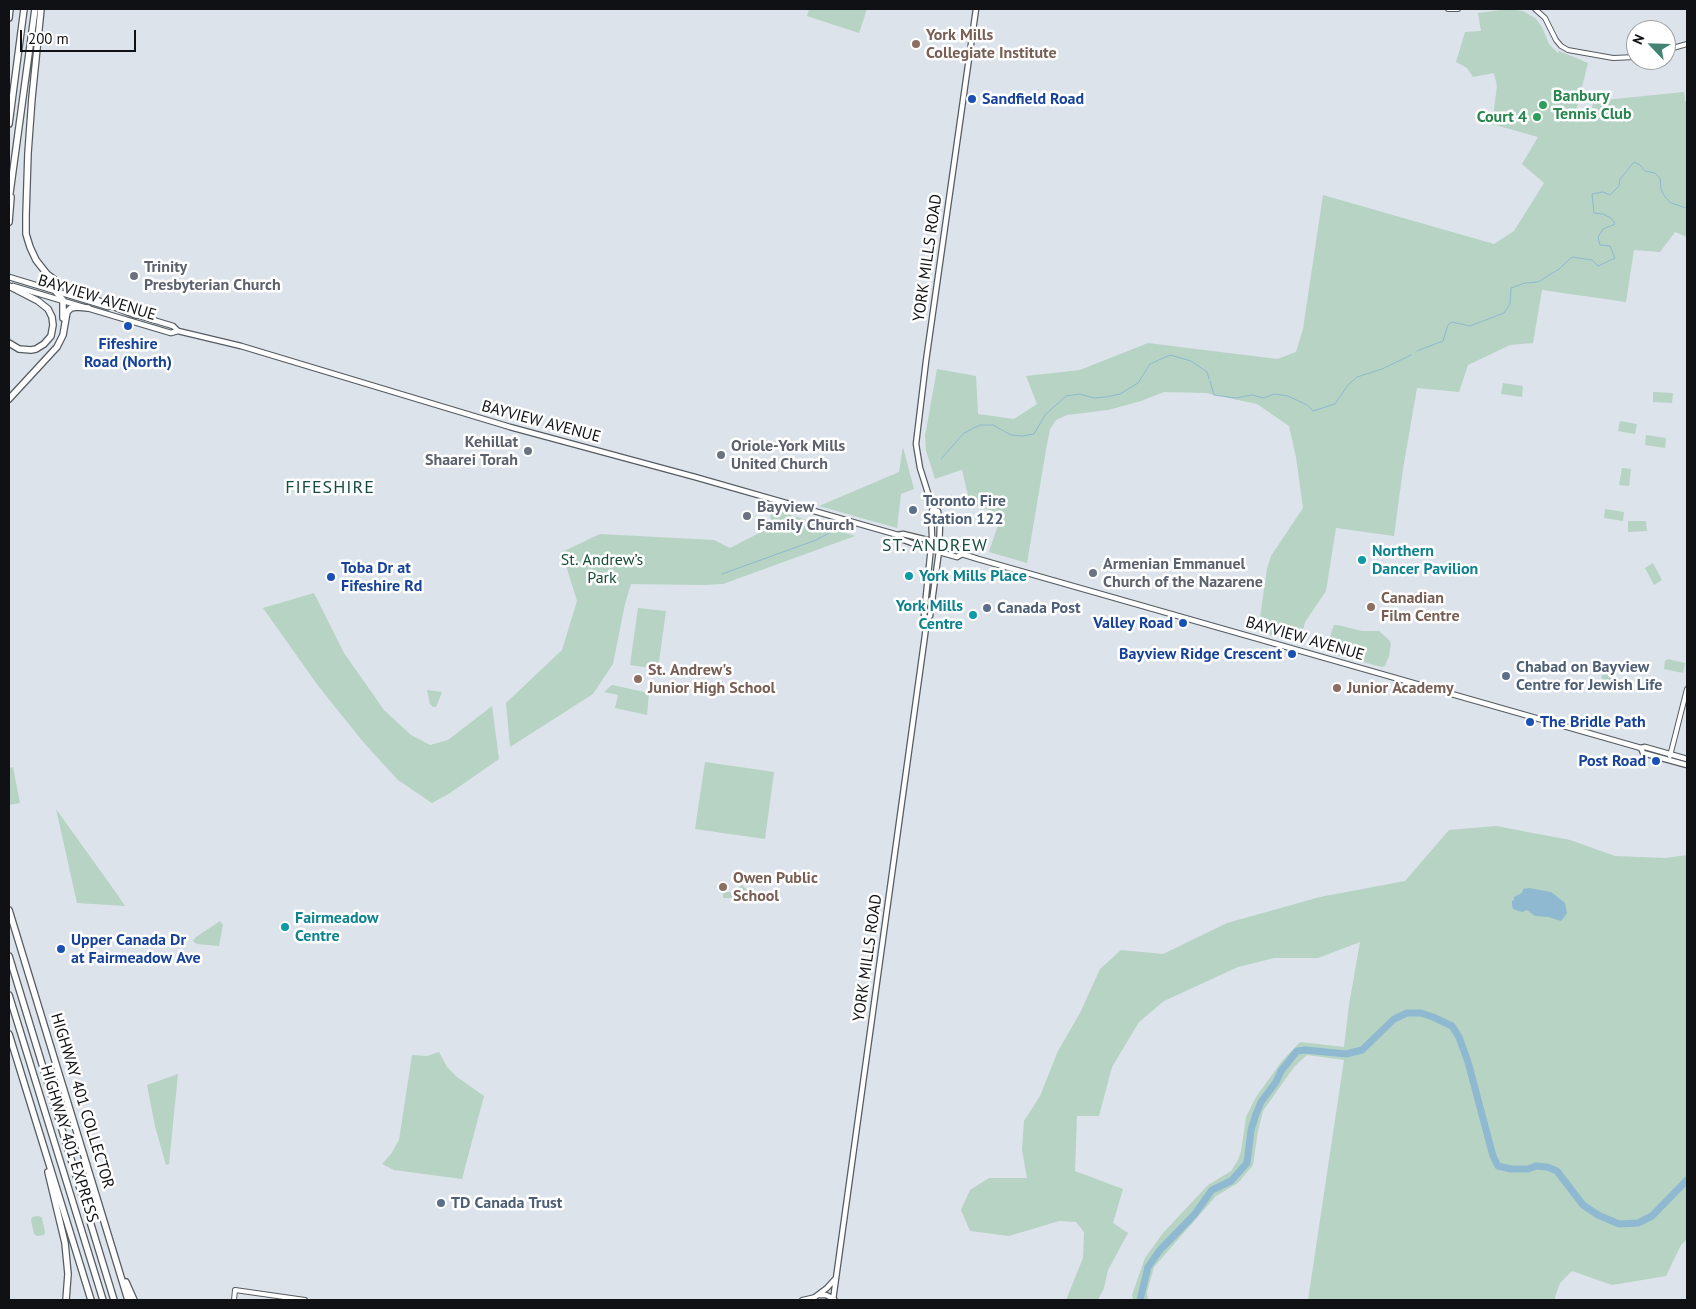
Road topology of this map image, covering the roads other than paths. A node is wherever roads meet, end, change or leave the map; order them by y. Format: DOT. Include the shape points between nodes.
graph roads {
  1 [pos="10,9"];
  2 [pos="25,9"];
  3 [pos="35,9"];
  4 [pos="41,9"];
  5 [pos="976,9"];
  6 [pos="1448,9"];
  7 [pos="1458,9"];
  8 [pos="1535,9"];
  9 [pos="9,18"];
  10 [pos="1626,57"];
  11 [pos="9,124"];
  12 [pos="14,165"];
  13 [pos="9,200"];
  14 [pos="9,222"];
  15 [pos="9,277"];
  16 [pos="9,285"];
  17 [pos="56,292"];
  18 [pos="63,300"];
  19 [pos="88,308"];
  20 [pos="136,315"];
  21 [pos="64,328"];
  22 [pos="178,331"];
  23 [pos="9,343"];
  24 [pos="9,399"];
  25 [pos="933,508"];
  26 [pos="898,535"];
  27 [pos="932,541"];
  28 [pos="940,543"];
  29 [pos="931,549"];
  30 [pos="939,551"];
  31 [pos="962,554"];
  32 [pos="927,619"];
  33 [pos="1687,689"];
  34 [pos="1641,748"];
  35 [pos="1670,754"];
  36 [pos="1687,759"];
  37 [pos="1669,761"];
  38 [pos="1687,766"];
  39 [pos="9,910"];
  40 [pos="9,956"];
  41 [pos="9,995"];
  42 [pos="9,1034"];
  43 [pos="16,1057"];
  44 [pos="114,1250"];
  45 [pos="836,1277"];
  46 [pos="815,1297"];
  47 [pos="66,1300"];
  48 [pos="91,1300"];
  49 [pos="103,1300"];
  50 [pos="114,1300"];
  51 [pos="128,1300"];
  52 [pos="134,1300"];
  53 [pos="234,1300"];
  54 [pos="305,1300"];
  55 [pos="802,1300"];
  56 [pos="833,1300"];
  1 -- 9 [label="highway"];
  2 -- 11 [label="highway"];
  3 -- 12 [label="highway"];
  4 -- 20 [label="highway" via="28,153 26,234 30,247 47,274 59,283"];
  5 -- 25 [label="main road, YORK MILLS ROAD" via="916,444"];
  6 -- 7 [label="street"];
  8 -- 10 [label="street" via="1545,18 1558,42 1568,50"];
  12 -- 13 [label="highway"];
  12 -- 14 [label="highway"];
  15 -- 17 [label="main road, BAYVIEW AVENUE"];
  16 -- 18 [label="main road, BAYVIEW AVENUE"];
  16 -- 23 [label="highway" via="48,309 53,325 51,336 36,349 19,349"];
  17 -- 18 [label="highway"];
  17 -- 20 [label="main road, BAYVIEW AVENUE"];
  18 -- 19 [label="main road, BAYVIEW AVENUE"];
  18 -- 21 [label="highway"];
  19 -- 21 [label="highway" via="71,308"];
  19 -- 22 [label="main road, BAYVIEW AVENUE" via="171,333"];
  20 -- 22 [label="main road, BAYVIEW AVENUE" via="173,326"];
  21 -- 24 [label="highway" via="53,352"];
  22 -- 26 [label="main road, BAYVIEW AVENUE" via="241,346 510,427"];
  25 -- 27 [label="main road, YORK MILLS ROAD"];
  25 -- 28 [label="main road, YORK MILLS ROAD" via="938,511"];
  26 -- 27 [label="main road, BAYVIEW AVENUE"];
  26 -- 29 [label="main road, BAYVIEW AVENUE" via="901,539"];
  27 -- 28 [label="main road, BAYVIEW AVENUE"];
  27 -- 29 [label="main road, YORK MILLS ROAD"];
  28 -- 30 [label="main road, YORK MILLS ROAD"];
  28 -- 31 [label="main road, BAYVIEW AVENUE"];
  29 -- 30 [label="main road, BAYVIEW AVENUE"];
  29 -- 32 [label="main road, YORK MILLS ROAD" via="924,615"];
  30 -- 31 [label="main road, BAYVIEW AVENUE" via="957,557"];
  30 -- 32 [label="main road, YORK MILLS ROAD"];
  31 -- 34 [label="main road, BAYVIEW AVENUE"];
  32 -- 45 [label="main road, YORK MILLS ROAD"];
  33 -- 35 [label="street"];
  34 -- 35 [label="main road, BAYVIEW AVENUE"];
  34 -- 37 [label="main road, BAYVIEW AVENUE" via="1644,753"];
  35 -- 36 [label="main road, BAYVIEW AVENUE"];
  35 -- 37 [label="street"];
  37 -- 38 [label="main road, BAYVIEW AVENUE"];
  39 -- 44 [label="highway, HIGHWAY 401 COLLECTOR"];
  40 -- 50 [label="highway, HIGHWAY 401 EXPRESS"];
  41 -- 49 [label="highway, HIGHWAY 401 EXPRESS"];
  42 -- 43 [label="highway"];
  43 -- 47 [label="highway" via="65,1243"];
  43 -- 48 [label="highway"];
  44 -- 51 [label="highway, HIGHWAY 401 COLLECTOR"];
  44 -- 52 [label="highway"];
  45 -- 46 [label="main road"];
  45 -- 56 [label="main road, YORK MILLS ROAD"];
  46 -- 55 [label="street"];
  46 -- 56 [label="main road" via="826,1295"];
  53 -- 54 [label="street" via="236,1290"];
}
